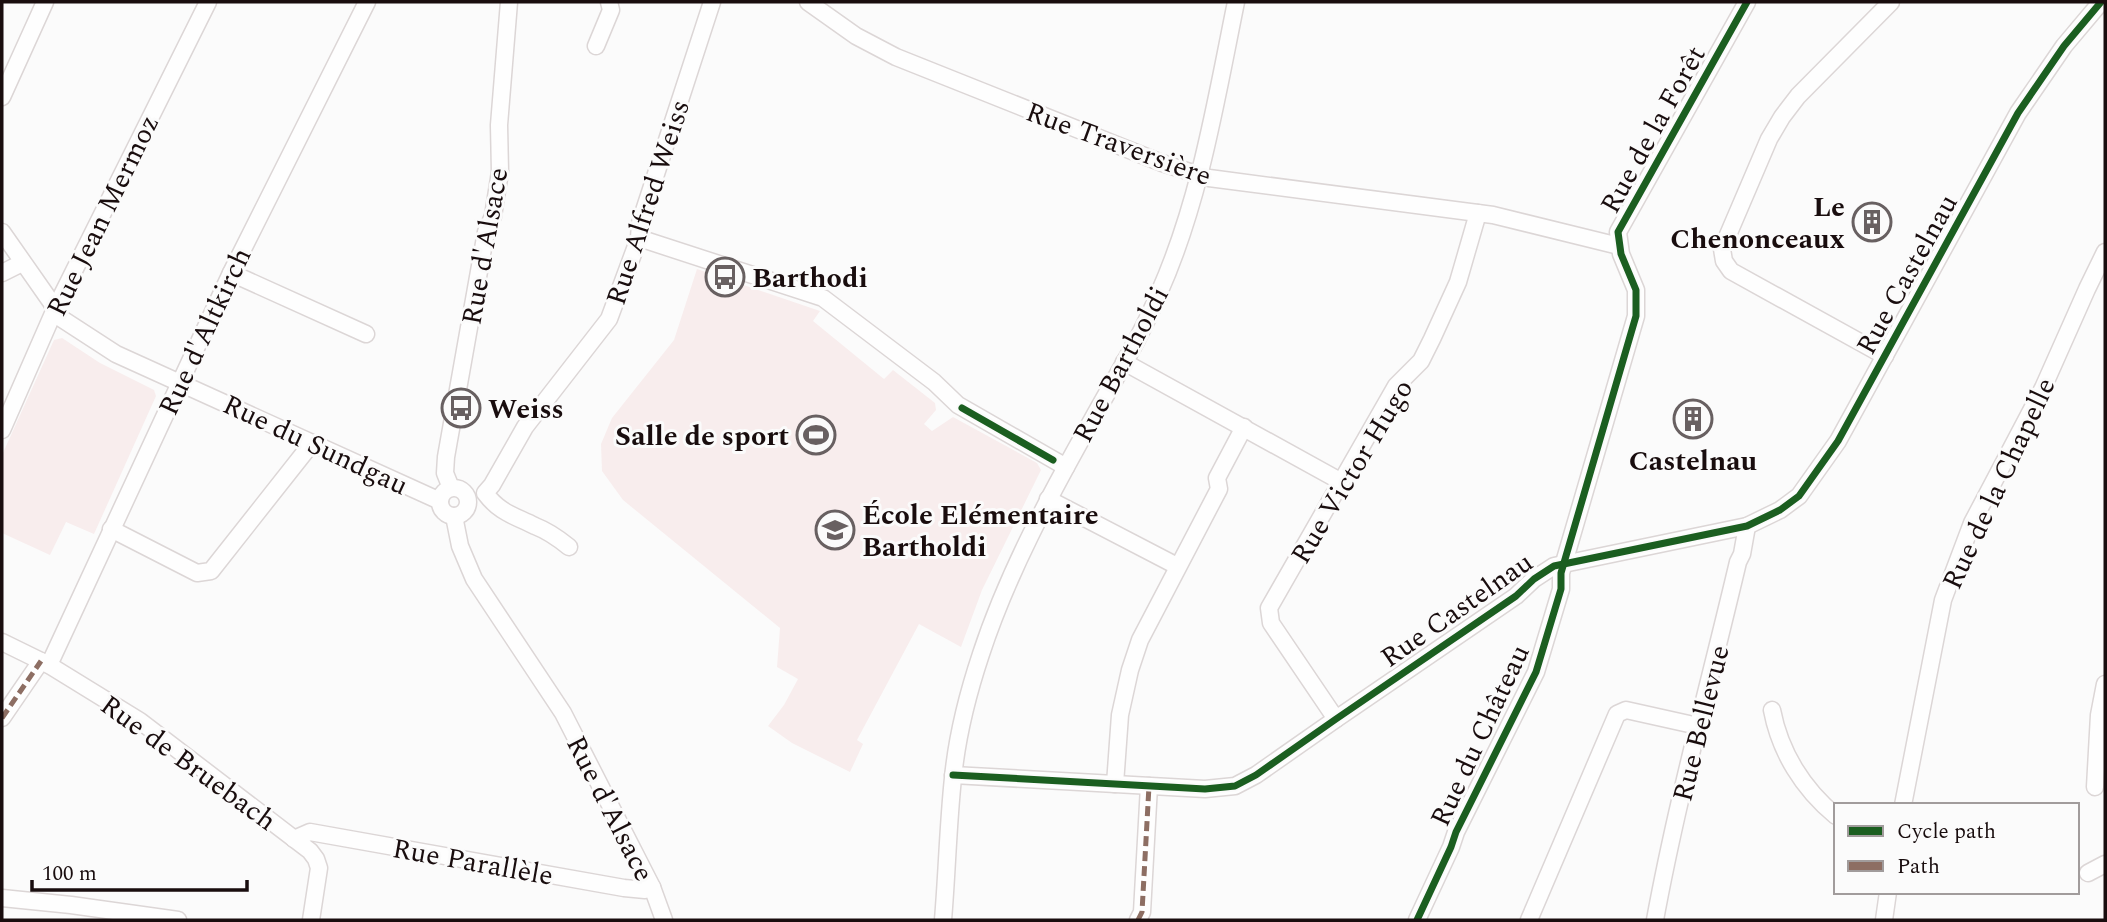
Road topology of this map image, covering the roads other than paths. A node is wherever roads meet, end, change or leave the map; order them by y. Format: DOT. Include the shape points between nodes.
graph roads {
  1 [pos="45,2"];
  2 [pos="208,2"];
  3 [pos="367,2"];
  4 [pos="509,2"];
  5 [pos="609,2"];
  6 [pos="712,2"];
  7 [pos="808,2"];
  8 [pos="1236,2"];
  9 [pos="1747,2"];
  10 [pos="1891,2"];
  11 [pos="2101,2"];
  12 [pos="596,46"];
  13 [pos="2,97"];
  14 [pos="1199,175"];
  15 [pos="1478,213"];
  16 [pos="2,232"];
  17 [pos="639,238"];
  18 [pos="1619,246"];
  19 [pos="2105,252"];
  20 [pos="22,263"];
  21 [pos="2,273"];
  22 [pos="231,273"];
  23 [pos="55,309"];
  24 [pos="366,334"];
  25 [pos="1885,356"];
  26 [pos="1124,362"];
  27 [pos="180,381"];
  28 [pos="1244,427"];
  29 [pos="2,430"];
  30 [pos="312,443"];
  31 [pos="1066,467"];
  32 [pos="1340,481"];
  33 [pos="485,492"];
  34 [pos="445,495"];
  35 [pos="468,498"];
  36 [pos="1048,499"];
  37 [pos="454,516"];
  38 [pos="1746,526"];
  39 [pos="111,529"];
  40 [pos="569,547"];
  41 [pos="1565,563"];
  42 [pos="1177,566"];
  43 [pos="2,642"];
  44 [pos="45,663"];
  45 [pos="2105,684"];
  46 [pos="1772,710"];
  47 [pos="2,718"];
  48 [pos="1336,719"];
  49 [pos="1698,726"];
  50 [pos="953,775"];
  51 [pos="1115,784"];
  52 [pos="1149,786"];
  53 [pos="2095,787"];
  54 [pos="1903,803"];
  55 [pos="1834,814"];
  56 [pos="294,839"];
  57 [pos="2105,864"];
  58 [pos="2088,873"];
  59 [pos="652,887"];
  60 [pos="1888,894"];
  61 [pos="2,898"];
  62 [pos="178,920"];
  63 [pos="311,920"];
  64 [pos="664,920"];
  65 [pos="943,920"];
  66 [pos="1138,920"];
  67 [pos="1417,920"];
  68 [pos="1529,920"];
  69 [pos="1655,920"];
  70 [pos="1884,920"];
  1 -- 13 [label="street"];
  2 -- 23 [label="street, Rue Jean Mermoz"];
  3 -- 22 [label="street, Rue d'Altkirch"];
  4 -- 34 [label="street, Rue d'Alsace" via="500,172 446,457"];
  5 -- 12 [label="street" via="611,10"];
  6 -- 17 [label="street, Rue Alfred Weiss"];
  7 -- 14 [label="street, Rue Traversière" via="896,57"];
  8 -- 14 [label="street, Rue Bartholdi"];
  9 -- 18 [label="street, Rue de la Forêt" via="1623,220"];
  10 -- 25 [label="street" via="1782,117 1722,248 1731,271"];
  11 -- 25 [label="street, Rue Castelnau" via="2018,113"];
  14 -- 15 [label="street, Rue Traversière"];
  14 -- 26 [label="street, Rue Bartholdi" via="1159,294"];
  15 -- 18 [label="street, Rue Traversière"];
  15 -- 32 [label="street, Rue Victor Hugo" via="1458,282 1421,361 1396,386"];
  16 -- 20 [label="street, Rue du Sundgau"];
  17 -- 31 [label="street" via="823,298 958,405"];
  17 -- 33 [label="street, Rue Alfred Weiss" via="609,318 525,427"];
  18 -- 41 [label="street, Rue de la Forêt" via="1636,290 1636,316"];
  19 -- 54 [label="street, Rue de la Chapelle" via="2043,387 1972,523 1942,600"];
  20 -- 21 [label="street"];
  20 -- 23 [label="street, Rue du Sundgau"];
  22 -- 24 [label="street"];
  22 -- 27 [label="street, Rue d'Altkirch"];
  23 -- 27 [label="street, Rue du Sundgau" via="59,317 116,354"];
  23 -- 29 [label="street, Rue Jean Mermoz"];
  25 -- 38 [label="street, Rue Castelnau" via="1838,441 1799,496"];
  26 -- 28 [label="street"];
  26 -- 31 [label="street, Rue Bartholdi"];
  27 -- 30 [label="street, Rue du Sundgau"];
  27 -- 39 [label="street, Rue d'Altkirch"];
  28 -- 32 [label="street"];
  28 -- 42 [label="street" via="1217,478 1219,489"];
  30 -- 34 [label="street, Rue du Sundgau"];
  30 -- 39 [label="street" via="211,571 197,573"];
  31 -- 36 [label="street, Rue Bartholdi"];
  32 -- 48 [label="street, Rue Victor Hugo" via="1269,608 1271,623"];
  33 -- 35 [label="street"];
  33 -- 40 [label="street" via="506,514 554,535"];
  34 -- 35 [label="street" via="459,489"];
  34 -- 37 [label="street" via="446,513"];
  35 -- 37 [label="street" via="466,510"];
  36 -- 42 [label="street"];
  36 -- 50 [label="street, Rue Bartholdi" via="980,655"];
  37 -- 59 [label="street, Rue d'Alsace" via="474,579 563,713"];
  38 -- 41 [label="street, Rue Castelnau"];
  38 -- 49 [label="street, Rue Bellevue"];
  39 -- 44 [label="street, Rue d'Altkirch"];
  41 -- 48 [label="street, Rue Castelnau" via="1543,572 1516,596"];
  41 -- 67 [label="street, Rue du Château" via="1536,672"];
  42 -- 51 [label="street" via="1140,639 1130,670 1120,715"];
  43 -- 44 [label="street, Rue de Bruebach"];
  44 -- 47 [label="street, Rue d'Altkirch"];
  44 -- 56 [label="street, Rue de Bruebach" via="140,721"];
  45 -- 53 [label="street"];
  46 -- 55 [label="street" via="1797,774"];
  48 -- 52 [label="street, Rue Castelnau" via="1235,786"];
  49 -- 68 [label="street" via="1626,710 1617,713"];
  49 -- 69 [label="street, Rue Bellevue"];
  50 -- 51 [label="street, Rue Castelnau"];
  50 -- 65 [label="street, Rue Bartholdi"];
  51 -- 52 [label="street, Rue Castelnau"];
  52 -- 66 [label="street"];
  56 -- 59 [label="street, Rue Parallèle" via="310,832 624,888"];
  56 -- 63 [label="street, Rue de Bruebach" via="310,851 318,868"];
  57 -- 58 [label="street"];
  59 -- 64 [label="street, Rue d'Alsace"];
  60 -- 70 [label="street"];
  61 -- 62 [label="street"];
}
